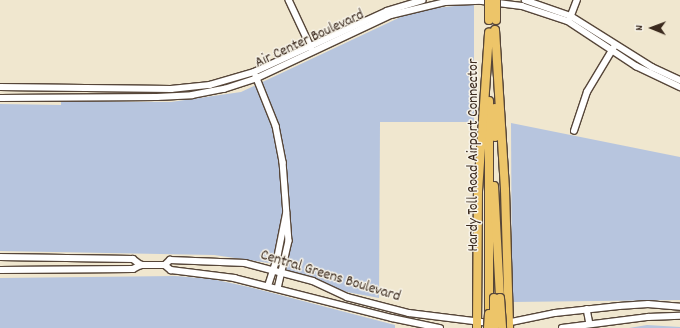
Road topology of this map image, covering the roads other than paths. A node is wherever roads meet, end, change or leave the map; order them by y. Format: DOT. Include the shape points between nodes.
graph roads {
  1 [pos="289,0"];
  2 [pos="422,0"];
  3 [pos="484,0"];
  4 [pos="496,0"];
  5 [pos="525,0"];
  6 [pos="577,0"];
  7 [pos="414,3"];
  8 [pos="570,18"];
  9 [pos="492,20"];
  10 [pos="356,25"];
  11 [pos="360,30"];
  12 [pos="492,31"];
  13 [pos="617,44"];
  14 [pos="311,46"];
  15 [pos="613,50"];
  16 [pos="314,52"];
  17 [pos="254,72"];
  18 [pos="257,78"];
  19 [pos="679,82"];
  20 [pos="0,87"];
  21 [pos="192,88"];
  22 [pos="66,89"];
  23 [pos="140,90"];
  24 [pos="192,95"];
  25 [pos="66,97"];
  26 [pos="140,97"];
  27 [pos="0,98"];
  28 [pos="574,131"];
  29 [pos="286,214"];
  30 [pos="0,257"];
  31 [pos="50,258"];
  32 [pos="140,265"];
  33 [pos="165,265"];
  34 [pos="0,270"];
  35 [pos="50,270"];
  36 [pos="273,271"];
  37 [pos="283,274"];
  38 [pos="268,286"];
  39 [pos="278,289"];
  40 [pos="495,298"];
  41 [pos="678,307"];
  42 [pos="587,309"];
  43 [pos="678,316"];
  44 [pos="430,318"];
  45 [pos="590,324"];
  46 [pos="477,326"];
  47 [pos="506,326"];
  48 [pos="429,327"];
  49 [pos="440,328"];
  50 [pos="489,328"];
  51 [pos="494,328"];
  52 [pos="562,328"];
  1 -- 14 [label="street"];
  2 -- 7 [label="street, Air Center Boulevard"];
  3 -- 7 [label="street, Air Center Boulevard"];
  3 -- 8 [label="street, Air Center Boulevard"];
  3 -- 9 [label="highway, Hardy Toll Road Airport Connector, bridge"];
  4 -- 9 [label="highway, Hardy Toll Road Airport Connector, bridge"];
  5 -- 8 [label="street, Air Center Boulevard"];
  6 -- 8 [label="street"];
  7 -- 10 [label="street, Air Center Boulevard"];
  7 -- 11 [label="street, Air Center Boulevard"];
  8 -- 13 [label="street, Air Center Boulevard"];
  8 -- 15 [label="street, Air Center Boulevard"];
  9 -- 12 [label="highway, Hardy Toll Road Airport Connector"];
  10 -- 11 [label="street"];
  10 -- 14 [label="street, Air Center Boulevard"];
  11 -- 16 [label="street, Air Center Boulevard"];
  12 -- 40 [label="highway, Hardy Toll Road Airport Connector"];
  12 -- 40 [label="highway, Hardy Toll Road Airport Connector"];
  12 -- 46 [label="highway" via="478,191"];
  12 -- 47 [label="highway" via="505,190"];
  13 -- 15 [label="street"];
  13 -- 19 [label="street, Air Center Boulevard"];
  14 -- 16 [label="street"];
  14 -- 17 [label="street, Air Center Boulevard"];
  15 -- 19 [label="street, Air Center Boulevard" via="636,66"];
  15 -- 28 [label="street" via="587,92"];
  16 -- 18 [label="street, Air Center Boulevard"];
  17 -- 18 [label="street"];
  17 -- 21 [label="street, Air Center Boulevard"];
  18 -- 24 [label="street, Air Center Boulevard" via="224,89"];
  18 -- 29 [label="street" via="280,143"];
  20 -- 22 [label="street, Air Center Boulevard"];
  21 -- 23 [label="street, Air Center Boulevard"];
  21 -- 24 [label="street"];
  22 -- 23 [label="street, Air Center Boulevard"];
  22 -- 25 [label="street"];
  23 -- 26 [label="street"];
  24 -- 26 [label="street, Air Center Boulevard"];
  25 -- 26 [label="street, Air Center Boulevard"];
  25 -- 27 [label="street, Air Center Boulevard"];
  29 -- 36 [label="street"];
  29 -- 37 [label="street" via="289,222 289,241"];
  30 -- 31 [label="street, Central Greens Boulevard"];
  31 -- 32 [label="street, Central Greens Boulevard" via="133,259"];
  31 -- 35 [label="street"];
  32 -- 33 [label="street, Central Greens Boulevard"];
  32 -- 35 [label="street, Central Greens Boulevard" via="134,269"];
  33 -- 36 [label="street, Central Greens Boulevard" via="170,260 217,260 245,263"];
  33 -- 38 [label="street, Central Greens Boulevard" via="171,270 202,272"];
  34 -- 35 [label="street, Central Greens Boulevard"];
  36 -- 37 [label="street, Central Greens Boulevard"];
  36 -- 38 [label="street"];
  37 -- 39 [label="street"];
  37 -- 44 [label="street, Central Greens Boulevard" via="313,281 352,299"];
  38 -- 39 [label="street, Central Greens Boulevard"];
  39 -- 48 [label="street, Central Greens Boulevard"];
  40 -- 47 [label="highway, bridge"];
  40 -- 50 [label="highway, Hardy Toll Road Airport Connector, bridge" via="489,309"];
  40 -- 51 [label="highway, bridge"];
  41 -- 42 [label="street, Central Greens Boulevard" via="648,304"];
  41 -- 43 [label="street"];
  42 -- 45 [label="street"];
  42 -- 47 [label="street, Central Greens Boulevard"];
  43 -- 45 [label="street"];
  44 -- 46 [label="street, Central Greens Boulevard"];
  44 -- 48 [label="street"];
  45 -- 52 [label="street"];
  46 -- 47 [label="street, Central Greens Boulevard"];
  48 -- 49 [label="street, Central Greens Boulevard"];
}
